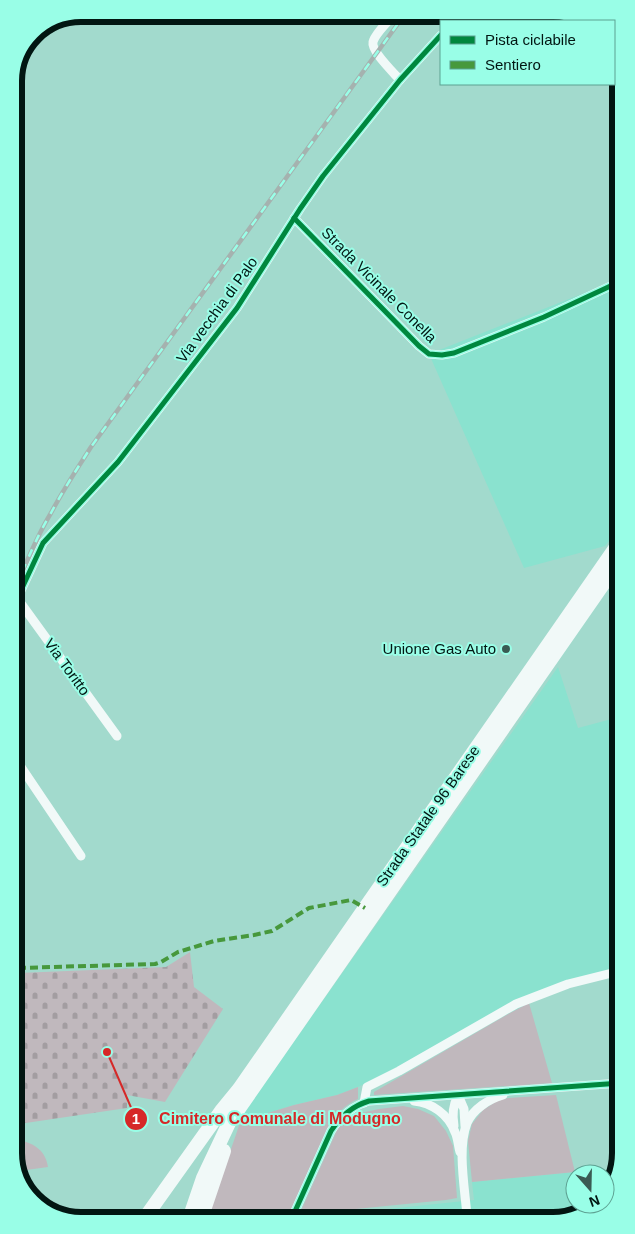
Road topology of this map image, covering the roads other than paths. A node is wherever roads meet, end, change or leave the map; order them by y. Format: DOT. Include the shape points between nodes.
graph roads {
  1 [pos="387,23"];
  2 [pos="440,36"];
  3 [pos="400,80"];
  4 [pos="294,218"];
  5 [pos="612,285"];
  6 [pos="612,553"];
  7 [pos="612,571"];
  8 [pos="23,587"];
  9 [pos="23,607"];
  10 [pos="117,736"];
  11 [pos="22,769"];
  12 [pos="81,856"];
  13 [pos="612,973"];
  14 [pos="612,1084"];
  15 [pos="515,1090"];
  16 [pos="244,1092"];
  17 [pos="458,1095"];
  18 [pos="397,1100"];
  19 [pos="364,1103"];
  20 [pos="460,1132"];
  21 [pos="150,1211"];
  22 [pos="184,1211"];
  23 [pos="192,1211"];
  24 [pos="204,1211"];
  25 [pos="295,1211"];
  26 [pos="467,1212"];
  1 -- 3 [label="street" via="375,37 374,47"];
  2 -- 3 [label="street, Via vecchia di Palo"];
  3 -- 4 [label="street, Via vecchia di Palo" via="323,176"];
  4 -- 5 [label="street, Strada Vicinale Conella" via="429,354 442,355 462,350"];
  4 -- 8 [label="street, Via vecchia di Palo" via="237,308 124,454 43,543"];
  6 -- 16 [label="main road, Strada Statale 96 Barese"];
  7 -- 16 [label="main road, Strada Statale 96 Barese"];
  9 -- 10 [label="street, Via Toritto"];
  11 -- 12 [label="street"];
  13 -- 19 [label="street" via="568,984 503,1010 367,1087"];
  14 -- 15 [label="street"];
  15 -- 17 [label="street"];
  15 -- 20 [label="street" via="491,1099 472,1115"];
  16 -- 21 [label="main road" via="220,1111"];
  16 -- 22 [label="main road" via="213,1138"];
  16 -- 23 [label="main road" via="203,1178"];
  16 -- 24 [label="main road"];
  17 -- 18 [label="street"];
  17 -- 20 [label="street" via="464,1109"];
  18 -- 19 [label="street"];
  18 -- 20 [label="street" via="431,1105"];
  19 -- 25 [label="street" via="336,1122"];
  20 -- 26 [label="street"];
}
